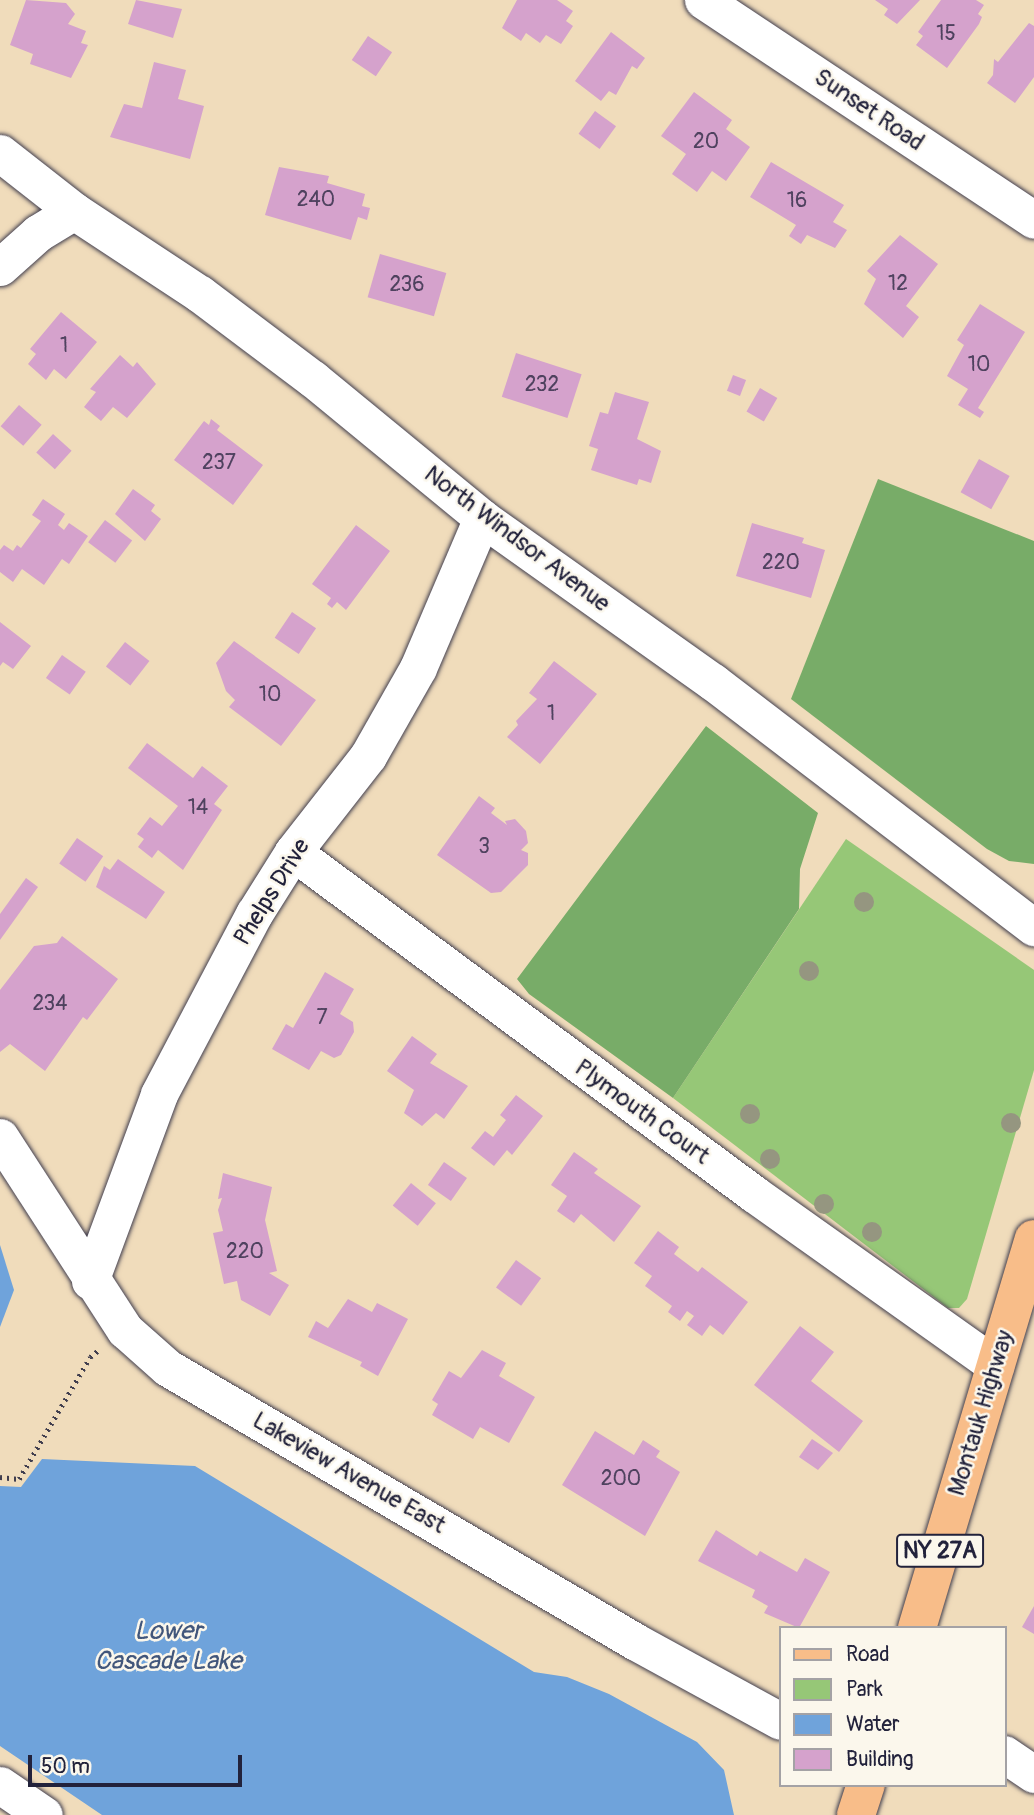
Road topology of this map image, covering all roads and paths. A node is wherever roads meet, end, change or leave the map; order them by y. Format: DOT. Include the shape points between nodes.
graph roads {
  1 [pos="703,0"];
  2 [pos="0,153"];
  3 [pos="74,211"];
  4 [pos="1034,220"];
  5 [pos="0,267"];
  6 [pos="482,518"];
  7 [pos="293,852"];
  8 [pos="1034,927"];
  9 [pos="0,1137"];
  10 [pos="1034,1239"];
  11 [pos="90,1281"];
  12 [pos="125,1330"];
  13 [pos="995,1365"];
  14 [pos="0,1477"];
  15 [pos="919,1626"];
  16 [pos="778,1720"];
  17 [pos="1006,1755"];
  18 [pos="1034,1774"];
  19 [pos="0,1785"];
  20 [pos="865,1787"];
  21 [pos="44,1815"];
  22 [pos="856,1815"];
  1 -- 4 [label="street, Sunset Road"];
  2 -- 3 [label="street, North Windsor Avenue"];
  3 -- 5 [label="street" via="38,233"];
  3 -- 6 [label="street, North Windsor Avenue" via="201,294"];
  6 -- 7 [label="street, Phelps Drive" via="418,668 368,756"];
  6 -- 8 [label="street, North Windsor Avenue" via="713,682"];
  7 -- 11 [label="street, Phelps Drive" via="254,914 159,1094"];
  7 -- 13 [label="street, Plymouth Court" via="743,1186"];
  9 -- 11 [label="street, Lakeview Avenue East"];
  10 -- 13 [label="main road, Montauk Highway / NY 27A"];
  11 -- 12 [label="street, Lakeview Avenue East"];
  12 -- 14 [label="path" via="90,1357 19,1479"];
  12 -- 16 [label="street, Lakeview Avenue East" via="168,1368"];
  13 -- 15 [label="main road, Montauk Highway / NY 27A"];
  17 -- 18 [label="street"];
  19 -- 21 [label="street"];
  20 -- 22 [label="main road"];
}
